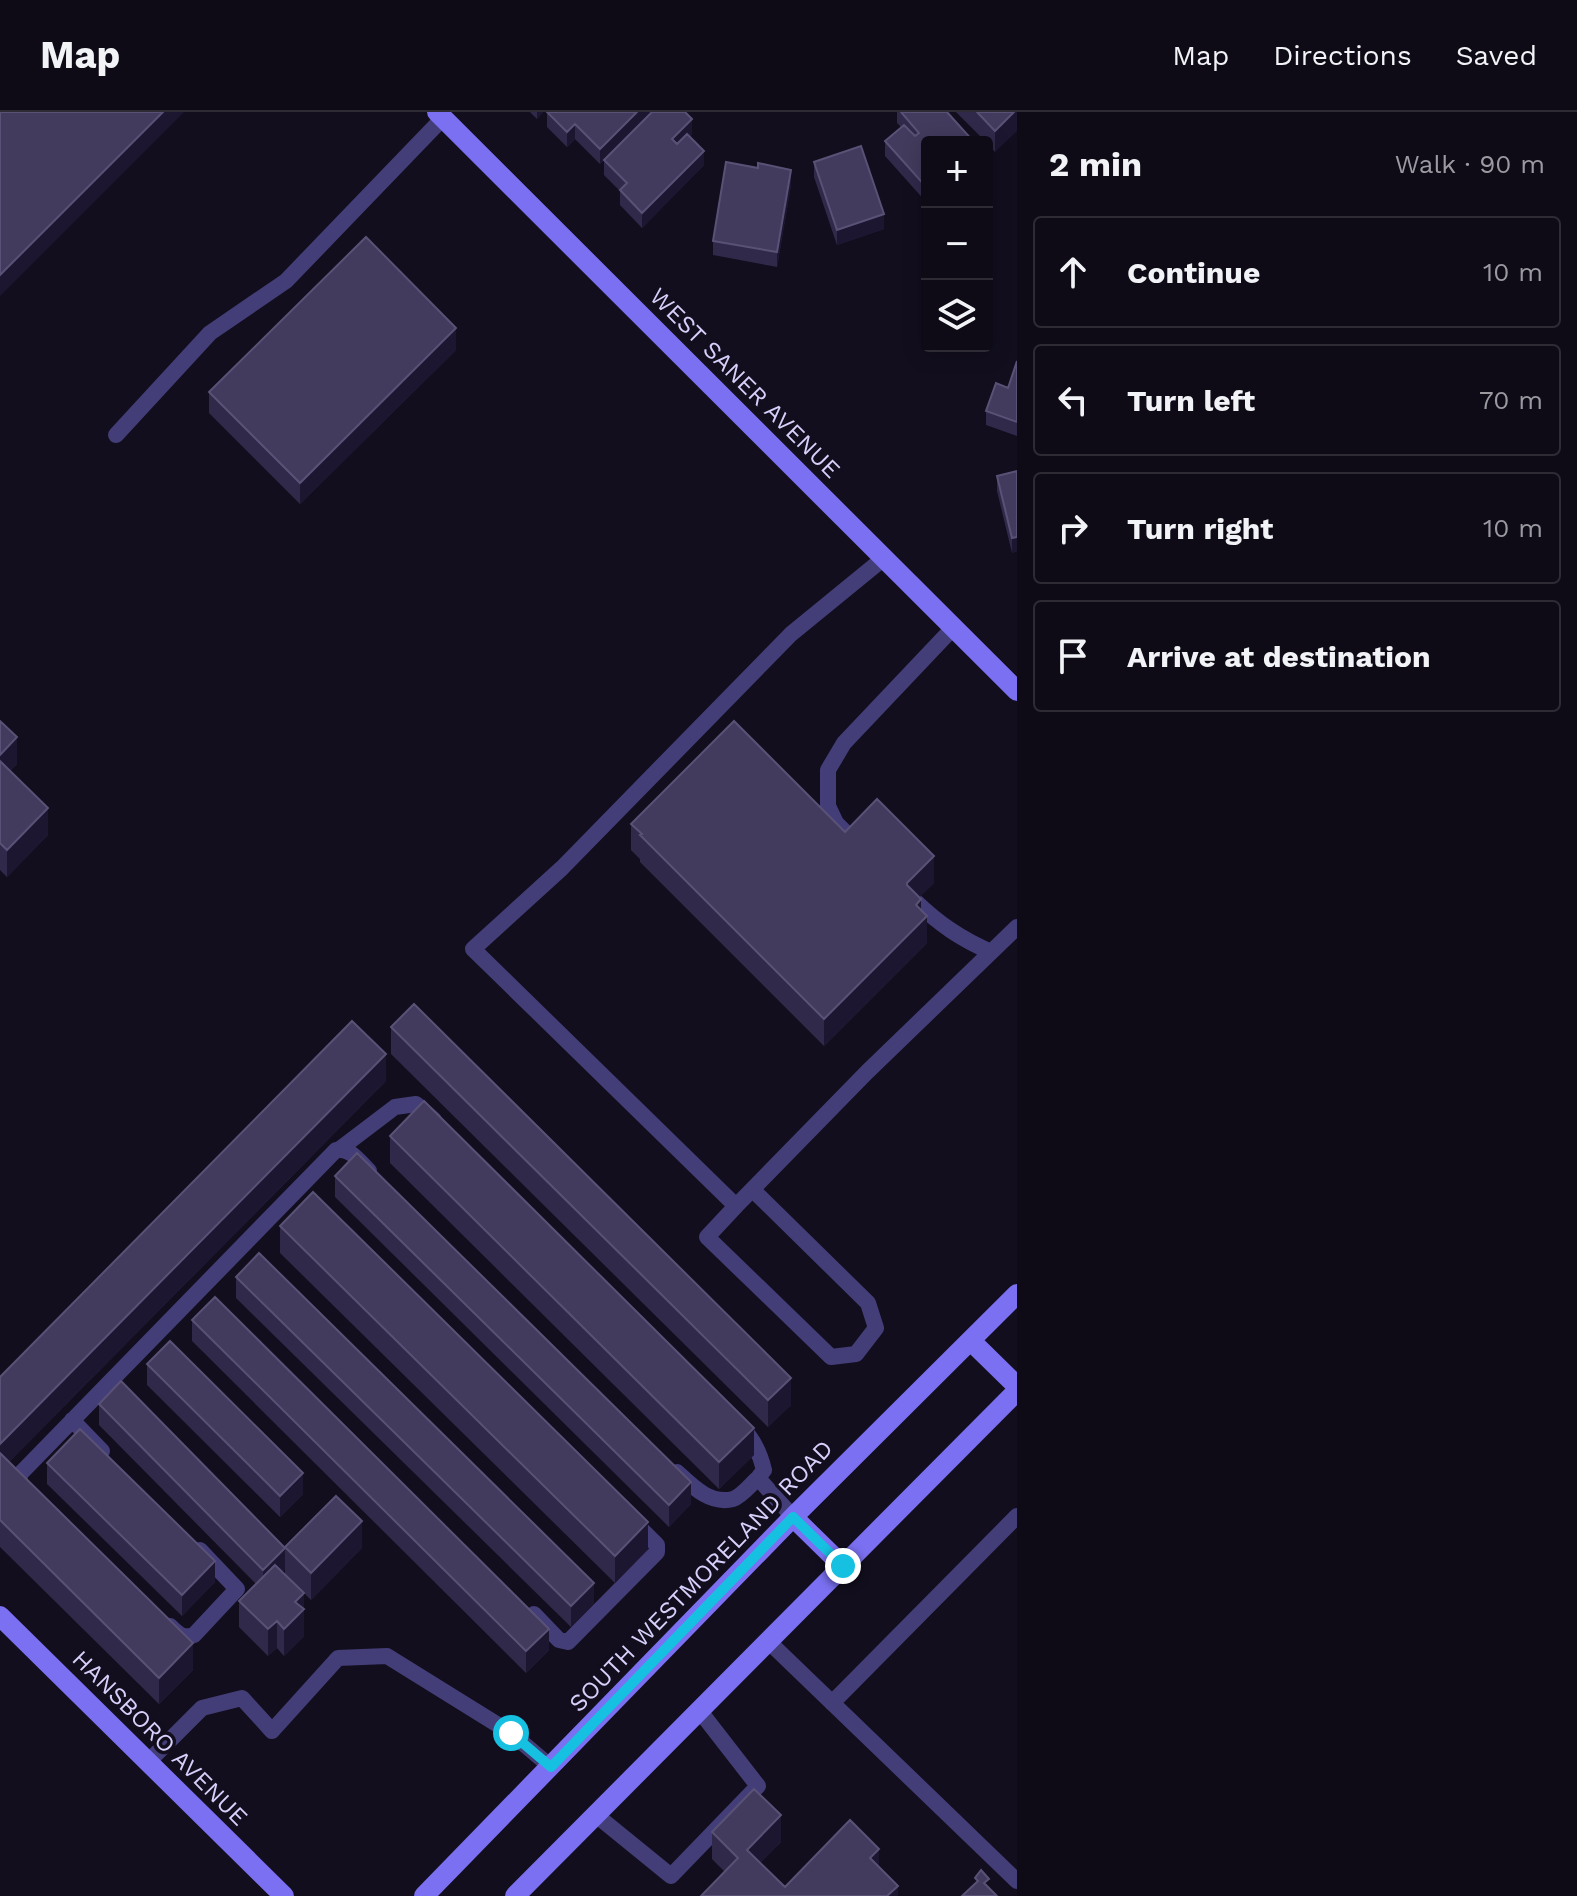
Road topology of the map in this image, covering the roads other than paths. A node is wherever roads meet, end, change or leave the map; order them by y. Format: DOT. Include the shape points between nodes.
graph roads {
  1 [pos="440,115"];
  2 [pos="116,435"];
  3 [pos="884,558"];
  4 [pos="953,628"];
  5 [pos="1017,691"];
  6 [pos="858,845"];
  7 [pos="915,901"];
  8 [pos="1017,927"];
  9 [pos="991,952"];
  10 [pos="445,1131"];
  11 [pos="341,1148"];
  12 [pos="381,1183"];
  13 [pos="753,1190"];
  14 [pos="736,1206"];
  15 [pos="1017,1294"];
  16 [pos="971,1341"];
  17 [pos="1017,1389"];
  18 [pos="727,1413"];
  19 [pos="72,1420"];
  20 [pos="662,1457"];
  21 [pos="115,1464"];
  22 [pos="758,1478"];
  23 [pos="32,1497"];
  24 [pos="623,1511"];
  25 [pos="1017,1516"];
  26 [pos="793,1517"];
  27 [pos="191,1541"];
  28 [pos="843,1566"];
  29 [pos="526,1607"];
  30 [pos="157,1614"];
  31 [pos="0,1616"];
  32 [pos="768,1641"];
  33 [pos="832,1703"];
  34 [pos="699,1710"];
  35 [pos="148,1762"];
  36 [pos="551,1767"];
  37 [pos="596,1815"];
  38 [pos="1017,1881"];
  39 [pos="284,1896"];
  40 [pos="424,1896"];
  41 [pos="515,1896"];
  1 -- 2 [label="lane" via="286,281 210,333"];
  1 -- 3 [label="main road, WEST SANER AVENUE"];
  3 -- 4 [label="main road, WEST SANER AVENUE"];
  3 -- 14 [label="lane" via="791,634 562,868 473,949"];
  4 -- 5 [label="main road, WEST SANER AVENUE"];
  4 -- 6 [label="lane" via="844,743 828,770 828,806 836,823"];
  7 -- 9 [label="lane" via="966,941"];
  8 -- 9 [label="lane"];
  9 -- 13 [label="lane"];
  10 -- 11 [label="lane" via="416,1104 407,1105 395,1107"];
  11 -- 12 [label="lane"];
  11 -- 19 [label="lane" via="207,1294"];
  13 -- 14 [label="lane"];
  13 -- 14 [label="lane" via="868,1303 876,1328 856,1354 831,1357 707,1237"];
  15 -- 16 [label="main road, SOUTH WESTMORELAND ROAD"];
  16 -- 17 [label="main road"];
  16 -- 26 [label="main road, SOUTH WESTMORELAND ROAD"];
  17 -- 28 [label="main road"];
  18 -- 22 [label="lane" via="760,1453 764,1470"];
  19 -- 21 [label="lane"];
  19 -- 23 [label="lane" via="21,1473 21,1486"];
  20 -- 22 [label="lane" via="707,1497 735,1499"];
  22 -- 26 [label="lane"];
  24 -- 29 [label="lane" via="657,1545 657,1552 568,1642 559,1640"];
  25 -- 33 [label="lane"];
  26 -- 28 [label="main road"];
  26 -- 36 [label="main road, SOUTH WESTMORELAND ROAD"];
  27 -- 30 [label="lane" via="237,1589 194,1635 180,1636"];
  28 -- 32 [label="main road"];
  31 -- 35 [label="main road, HANSBORO AVENUE"];
  32 -- 33 [label="lane"];
  32 -- 34 [label="main road"];
  33 -- 38 [label="lane"];
  34 -- 37 [label="main road"];
  34 -- 37 [label="lane" via="758,1786 682,1865 671,1876"];
  35 -- 36 [label="lane" via="202,1708 242,1698 272,1731 338,1658 387,1656 511,1733"];
  35 -- 39 [label="main road, HANSBORO AVENUE"];
  36 -- 40 [label="main road, SOUTH WESTMORELAND ROAD"];
  37 -- 41 [label="main road"];
}
